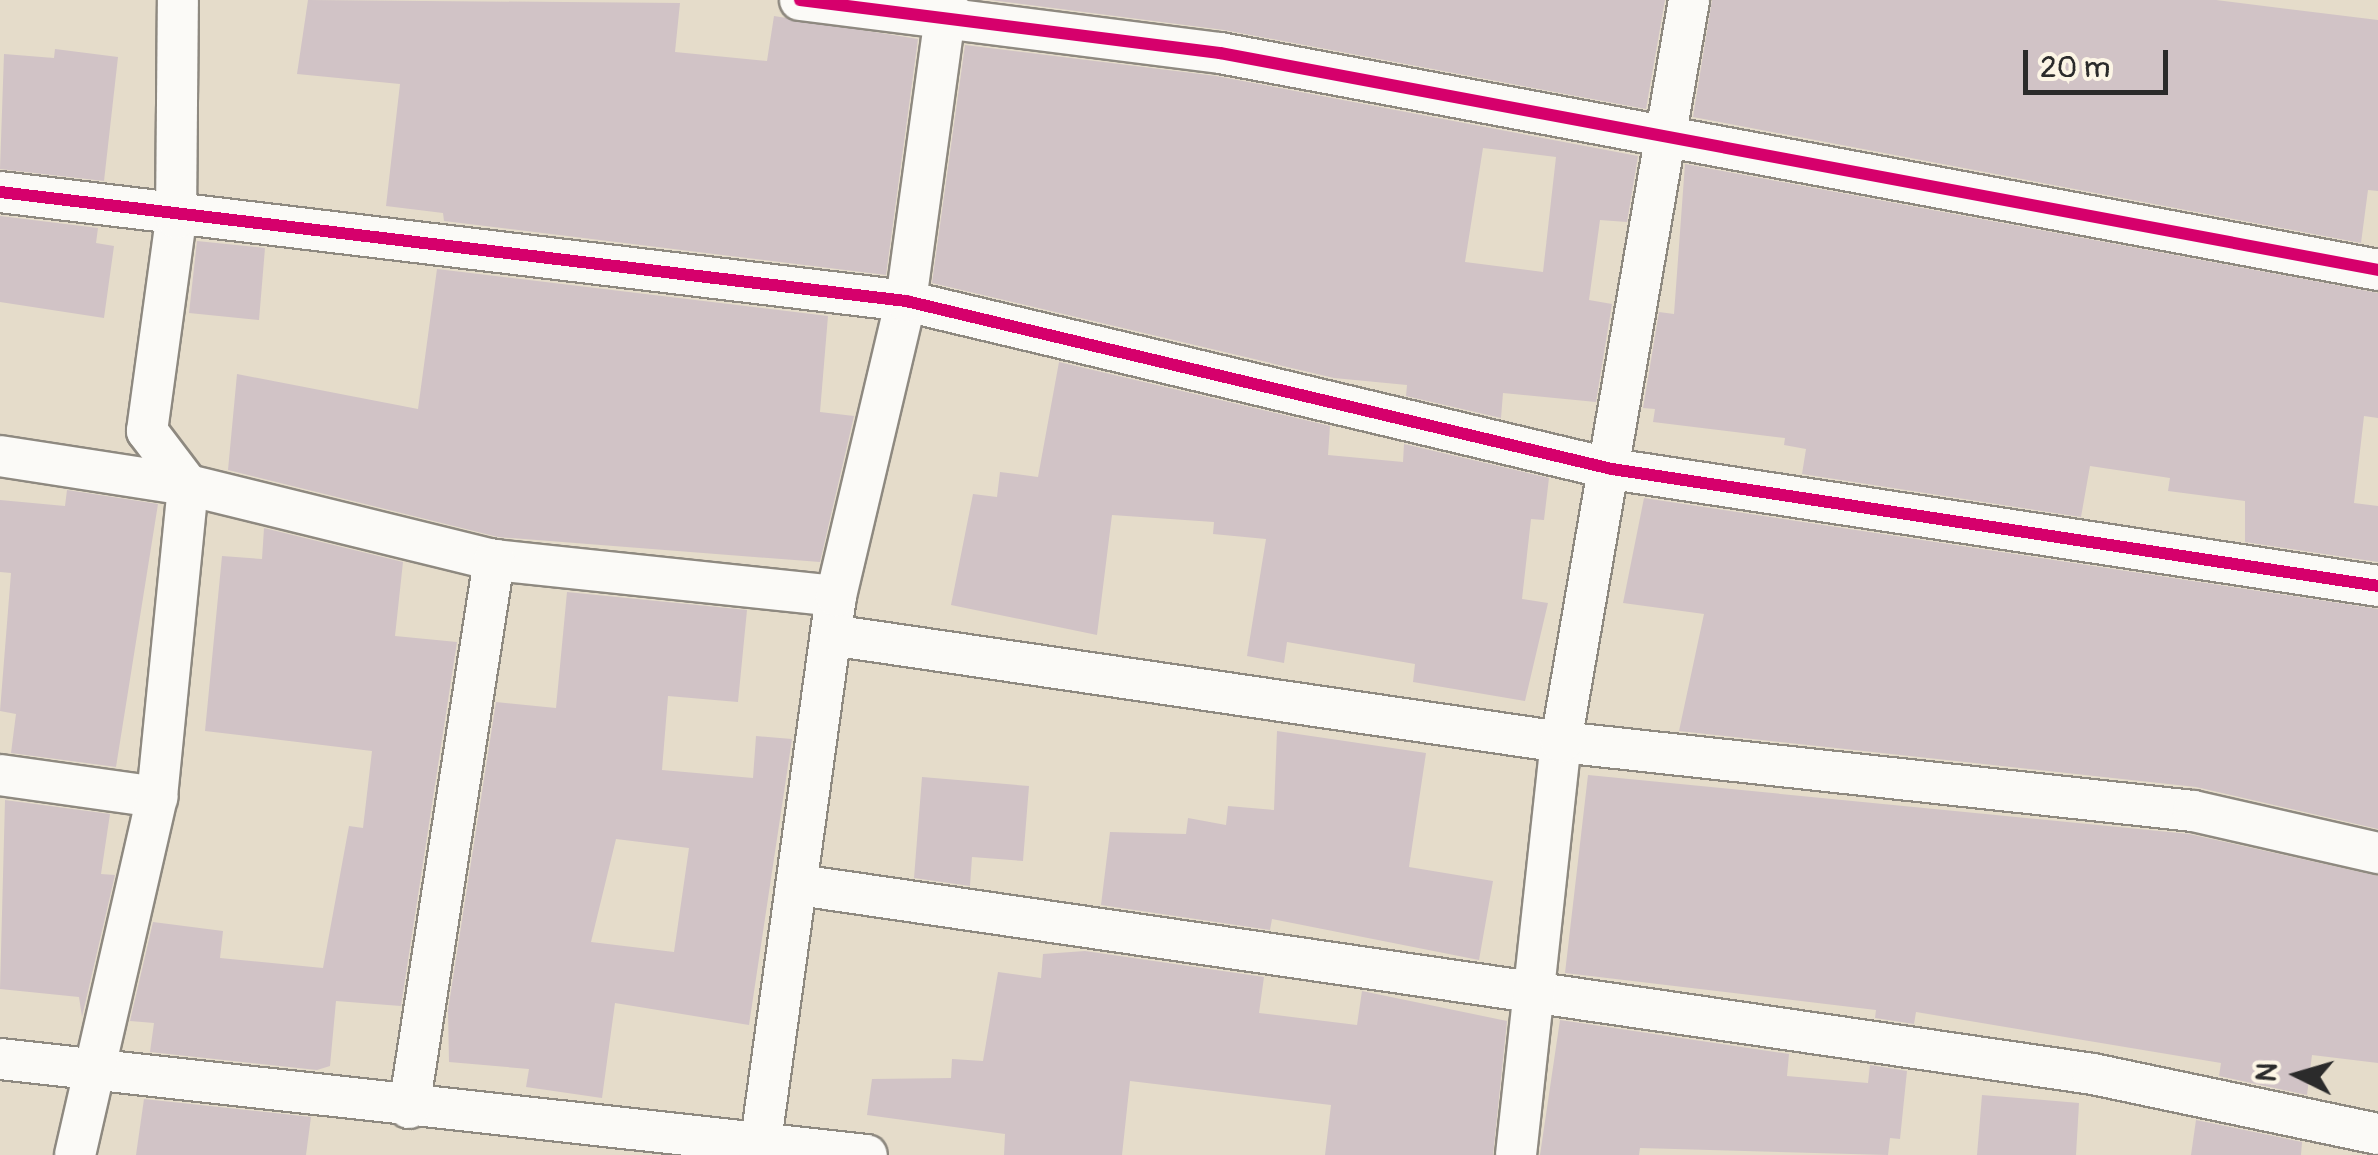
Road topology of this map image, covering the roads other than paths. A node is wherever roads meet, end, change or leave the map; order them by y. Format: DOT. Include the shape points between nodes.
graph roads {
  1 [pos="178,0"];
  2 [pos="800,0"];
  3 [pos="1690,0"];
  4 [pos="946,9"];
  5 [pos="1671,134"];
  6 [pos="0,192"];
  7 [pos="176,218"];
  8 [pos="2378,270"];
  9 [pos="906,301"];
  10 [pos="0,456"];
  11 [pos="1612,469"];
  12 [pos="188,485"];
  13 [pos="494,560"];
  14 [pos="2378,586"];
  15 [pos="834,616"];
  16 [pos="1561,742"];
  17 [pos="0,775"];
  18 [pos="157,797"];
  19 [pos="2378,853"];
  20 [pos="799,885"];
  21 [pos="1530,987"];
  22 [pos="0,1059"];
  23 [pos="88,1075"];
  24 [pos="409,1108"];
  25 [pos="2378,1134"];
  26 [pos="759,1150"];
  27 [pos="75,1155"];
  28 [pos="867,1155"];
  29 [pos="1516,1155"];
  1 -- 7 [label="street"];
  2 -- 4 [label="street"];
  3 -- 5 [label="street"];
  4 -- 5 [label="street"];
  4 -- 9 [label="street"];
  5 -- 8 [label="street"];
  5 -- 11 [label="street"];
  6 -- 7 [label="street"];
  7 -- 9 [label="street"];
  7 -- 12 [label="street" via="146,431"];
  9 -- 11 [label="street"];
  9 -- 15 [label="street"];
  10 -- 12 [label="street"];
  11 -- 14 [label="street"];
  11 -- 16 [label="street"];
  12 -- 13 [label="street"];
  12 -- 18 [label="street"];
  13 -- 15 [label="street"];
  13 -- 24 [label="street"];
  15 -- 16 [label="street"];
  15 -- 20 [label="street"];
  16 -- 19 [label="street" via="2193,811"];
  16 -- 21 [label="street"];
  17 -- 18 [label="street"];
  18 -- 23 [label="street"];
  20 -- 21 [label="street"];
  20 -- 26 [label="street"];
  21 -- 25 [label="street" via="2093,1074"];
  21 -- 29 [label="street"];
  22 -- 23 [label="street"];
  23 -- 24 [label="street"];
  23 -- 27 [label="street"];
  24 -- 26 [label="street"];
  26 -- 28 [label="street"];
}
